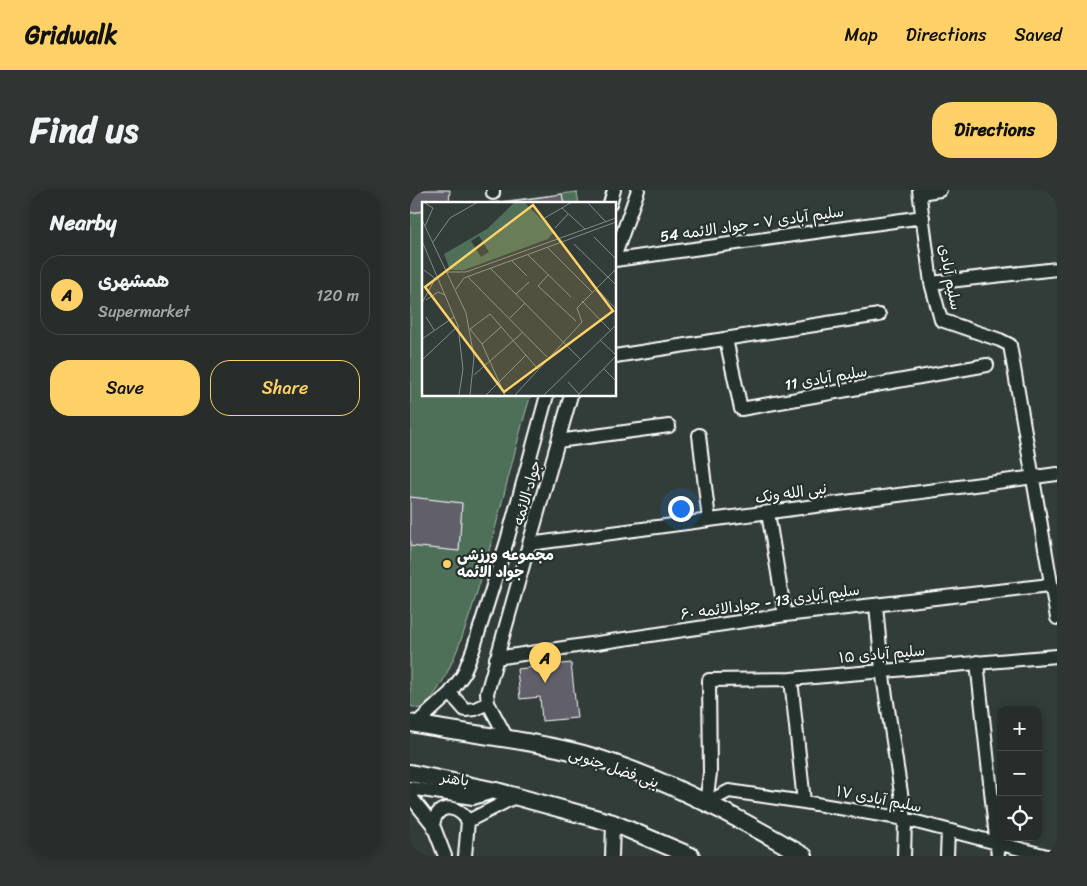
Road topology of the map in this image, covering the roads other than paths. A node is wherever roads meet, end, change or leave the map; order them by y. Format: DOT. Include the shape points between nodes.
graph roads {
  1 [pos="638,190"];
  2 [pos="940,190"];
  3 [pos="920,191"];
  4 [pos="923,217"];
  5 [pos="616,252"];
  6 [pos="616,260"];
  7 [pos="1057,269"];
  8 [pos="931,283"];
  9 [pos="879,315"];
  10 [pos="726,339"];
  11 [pos="616,356"];
  12 [pos="987,365"];
  13 [pos="547,396"];
  14 [pos="571,396"];
  15 [pos="669,426"];
  16 [pos="699,435"];
  17 [pos="558,441"];
  18 [pos="1057,474"];
  19 [pos="1033,477"];
  20 [pos="768,512"];
  21 [pos="709,520"];
  22 [pos="529,544"];
  23 [pos="1050,585"];
  24 [pos="876,605"];
  25 [pos="785,615"];
  26 [pos="1057,618"];
  27 [pos="1057,656"];
  28 [pos="496,658"];
  29 [pos="977,662"];
  30 [pos="882,670"];
  31 [pos="791,679"];
  32 [pos="450,693"];
  33 [pos="488,703"];
  34 [pos="413,723"];
  35 [pos="508,740"];
  36 [pos="410,773"];
  37 [pos="410,788"];
  38 [pos="496,791"];
  39 [pos="410,796"];
  40 [pos="515,797"];
  41 [pos="804,802"];
  42 [pos="706,803"];
  43 [pos="905,819"];
  44 [pos="468,822"];
  45 [pos="613,823"];
  46 [pos="433,825"];
  47 [pos="948,831"];
  48 [pos="996,842"];
  49 [pos="660,849"];
  50 [pos="444,856"];
  51 [pos="464,856"];
  52 [pos="612,856"];
  53 [pos="691,856"];
  54 [pos="804,856"];
  55 [pos="904,856"];
  56 [pos="947,856"];
  57 [pos="998,856"];
  58 [pos="1047,856"];
  1 -- 5 [label="street"];
  2 -- 3 [label="street"];
  3 -- 4 [label="street, سلیم آبادی"];
  4 -- 6 [label="street, سلیم آبادی ۷ - جواد الائمه 54"];
  4 -- 8 [label="street, سلیم آبادی"];
  7 -- 8 [label="street"];
  8 -- 19 [label="street, سلیم آبادی" via="941,320 1010,345"];
  9 -- 10 [label="street"];
  10 -- 11 [label="street"];
  10 -- 12 [label="street, سلیم آبادی 11" via="742,409"];
  13 -- 32 [label="street, جواد الائمه" via="473,650 463,675"];
  14 -- 17 [label="street, جواد الائمه"];
  15 -- 17 [label="street"];
  16 -- 21 [label="street"];
  17 -- 22 [label="street, جواد الائمه"];
  18 -- 19 [label="street, نبی الله ونک"];
  19 -- 20 [label="street, نبی الله ونک"];
  19 -- 23 [label="street, سلیم آبادی"];
  20 -- 21 [label="street, نبی الله ونک"];
  20 -- 25 [label="street"];
  21 -- 22 [label="street, نبی الله ونک"];
  22 -- 28 [label="street, جواد الائمه"];
  23 -- 24 [label="street, سلیم آبادی 13 - جوادالائمه ۶۰"];
  23 -- 26 [label="street, سلیم آبادی"];
  24 -- 25 [label="street, سلیم آبادی 13 - جوادالائمه ۶۰"];
  24 -- 30 [label="street"];
  25 -- 28 [label="street, سلیم آبادی 13 - جوادالائمه ۶۰"];
  27 -- 29 [label="street, سلیم آبادی ۱۵"];
  28 -- 33 [label="street, جواد الائمه" via="487,693"];
  29 -- 30 [label="street, سلیم آبادی ۱۵"];
  29 -- 48 [label="street"];
  30 -- 31 [label="street, سلیم آبادی ۱۵"];
  30 -- 43 [label="street"];
  31 -- 41 [label="street"];
  31 -- 42 [label="street, سلیم آبادی ۱۵" via="709,680 710,773"];
  32 -- 33 [label="street" via="465,710"];
  32 -- 34 [label="street, جواد الائمه"];
  33 -- 35 [label="street"];
  34 -- 35 [label="main road, بنی فضل جنوبی"];
  35 -- 42 [label="main road, بنی فضل جنوبی" via="582,754"];
  36 -- 38 [label="main road"];
  37 -- 38 [label="street, باهنر" via="473,798"];
  38 -- 40 [label="main road"];
  39 -- 46 [label="street"];
  40 -- 44 [label="street"];
  40 -- 45 [label="main road"];
  41 -- 42 [label="street, سلیم آبادی ۱۷" via="729,791"];
  41 -- 43 [label="street, سلیم آبادی ۱۷"];
  42 -- 54 [label="main road, بنی فضل جنوبی"];
  43 -- 47 [label="street, سلیم آبادی ۱۷"];
  43 -- 55 [label="street"];
  44 -- 46 [label="street" via="459,812 446,809 434,816"];
  44 -- 51 [label="street"];
  45 -- 49 [label="main road"];
  45 -- 52 [label="street"];
  46 -- 50 [label="street"];
  47 -- 48 [label="street, سلیم آبادی ۱۷"];
  47 -- 56 [label="street"];
  48 -- 57 [label="street"];
  48 -- 58 [label="street, سلیم آبادی ۱۷"];
  49 -- 53 [label="main road"];
}
